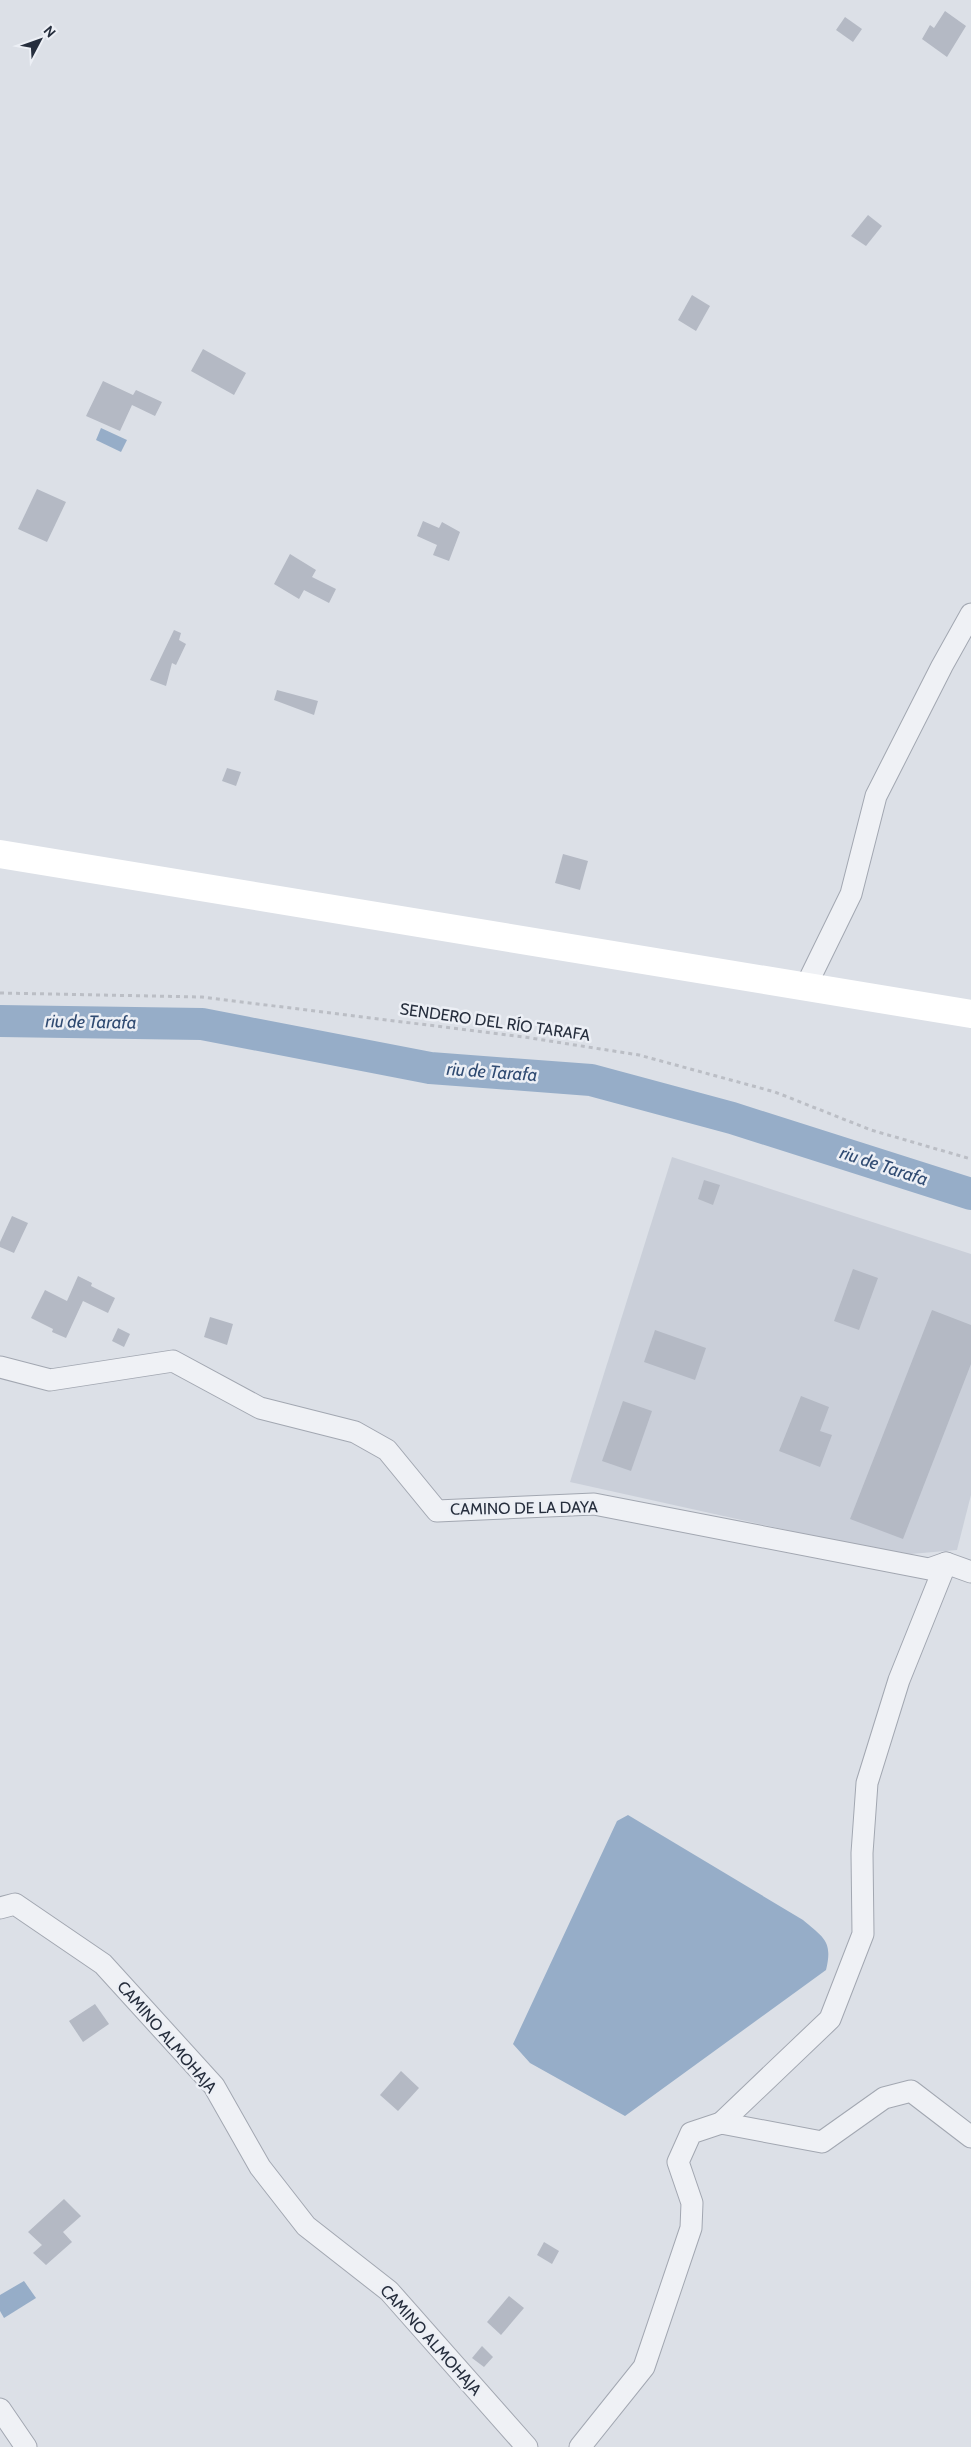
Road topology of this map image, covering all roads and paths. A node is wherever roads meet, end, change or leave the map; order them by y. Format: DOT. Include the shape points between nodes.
graph roads {
  1 [pos="971,614"];
  2 [pos="0,854"];
  3 [pos="806,986"];
  4 [pos="0,993"];
  5 [pos="971,1014"];
  6 [pos="971,1159"];
  7 [pos="0,1367"];
  8 [pos="946,1563"];
  9 [pos="971,1572"];
  10 [pos="0,1908"];
  11 [pos="721,2124"];
  12 [pos="971,2137"];
  13 [pos="0,2409"];
  14 [pos="26,2447"];
  15 [pos="527,2447"];
  16 [pos="580,2447"];
  1 -- 3 [label="street" via="876,796 851,894"];
  2 -- 3 [label="main road"];
  3 -- 5 [label="main road"];
  4 -- 6 [label="path, SENDERO DEL RÍO TARAFA" via="202,997 524,1037 639,1055 775,1092 872,1130"];
  7 -- 8 [label="street, CAMINO DE LA DAYA" via="50,1380 173,1361 260,1408 355,1432 387,1450 437,1511 594,1504 929,1569"];
  8 -- 9 [label="street"];
  8 -- 11 [label="street" via="900,1680 867,1783 862,1853 863,1934 830,2019"];
  10 -- 15 [label="street, CAMINO ALMOHAJA" via="15,1904 103,1964 214,2086 260,2166 306,2226 389,2291"];
  11 -- 12 [label="street" via="822,2142 884,2098 911,2092"];
  11 -- 16 [label="street" via="691,2133 678,2162 692,2203 692,2228 644,2367"];
  13 -- 14 [label="street"];
}
